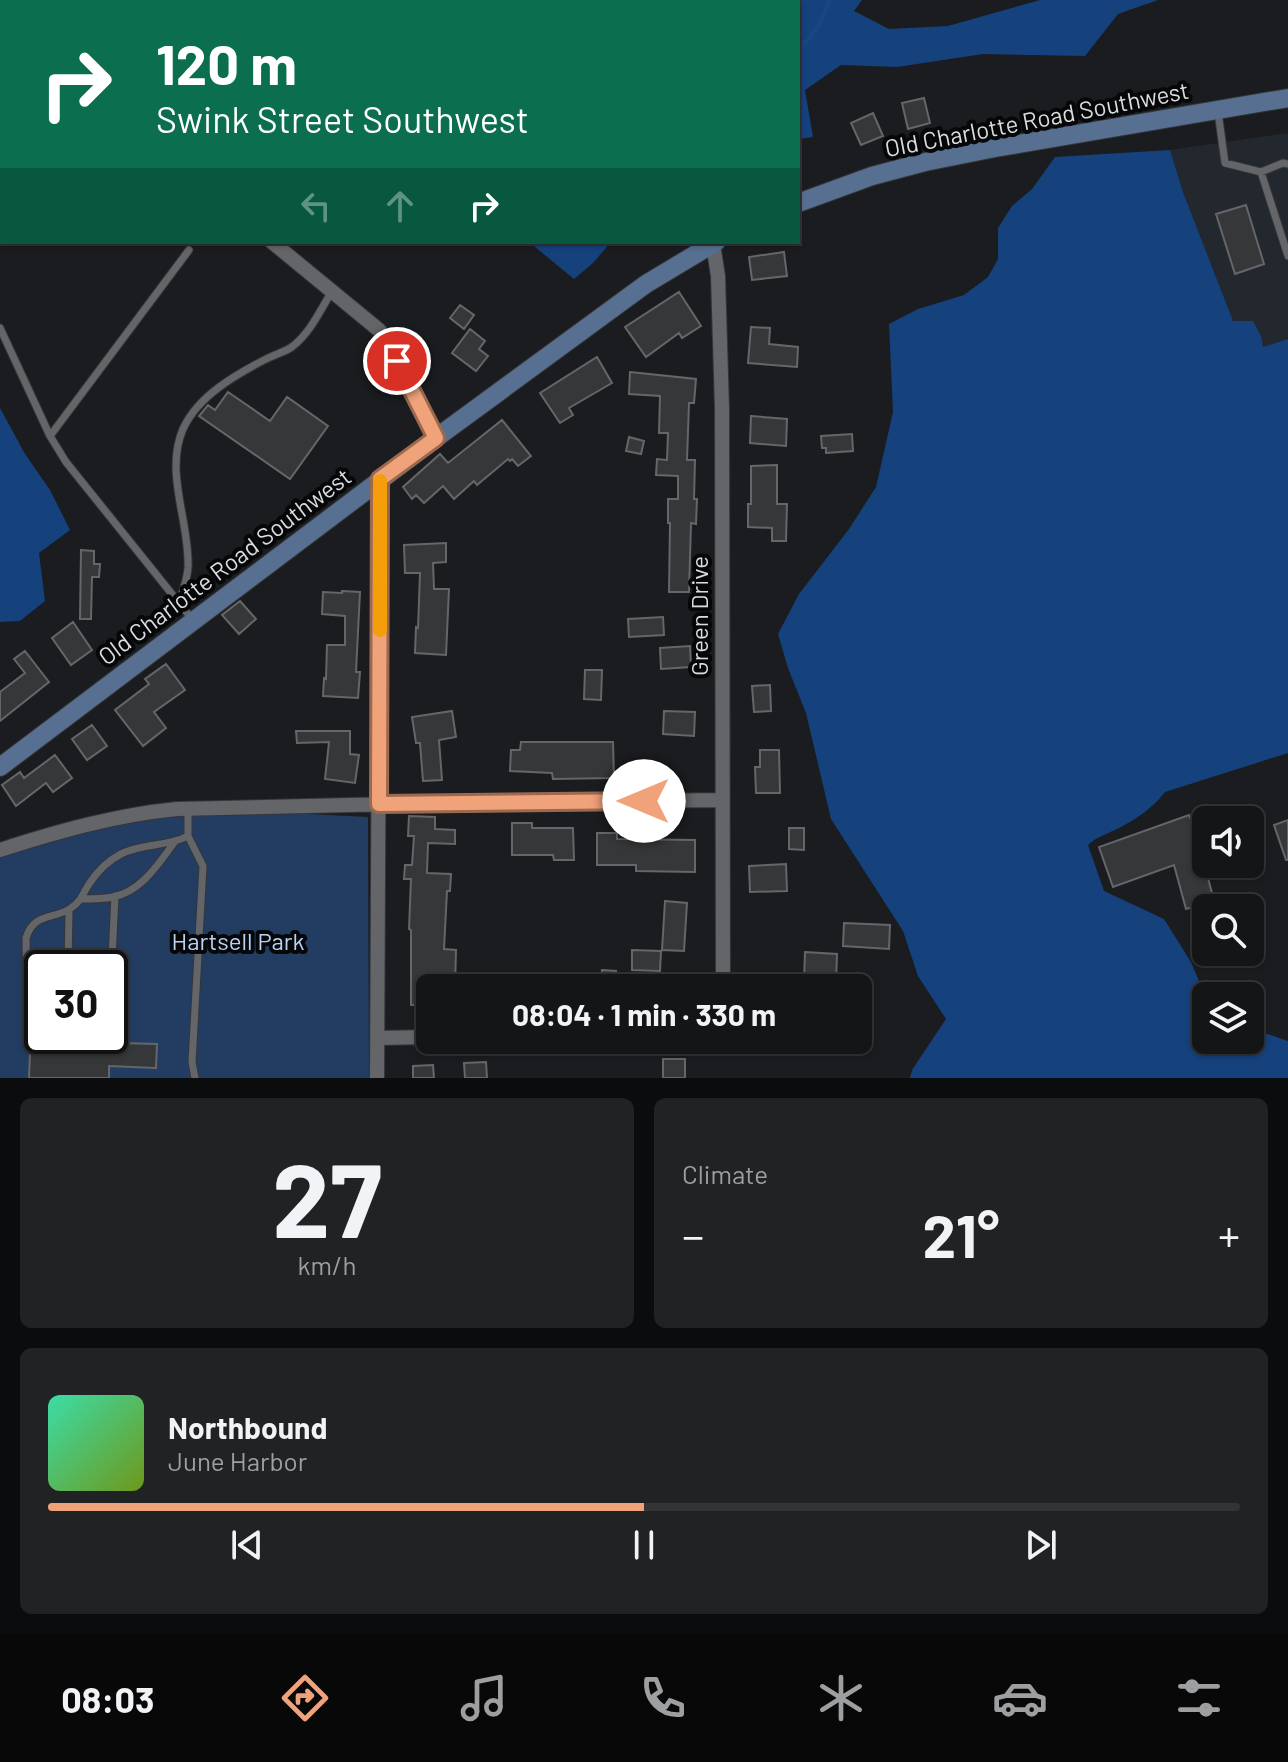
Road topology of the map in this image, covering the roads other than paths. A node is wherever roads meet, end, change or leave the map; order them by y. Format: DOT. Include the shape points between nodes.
graph roads {
  1 [pos="1288,98"];
  2 [pos="1218,110"];
  3 [pos="1288,164"];
  4 [pos="1261,172"];
  5 [pos="800,202"];
  6 [pos="274,244"];
  7 [pos="713,244"];
  8 [pos="715,244"];
  9 [pos="189,250"];
  10 [pos="1288,256"];
  11 [pos="332,291"];
  12 [pos="0,328"];
  13 [pos="50,436"];
  14 [pos="436,438"];
  15 [pos="380,479"];
  16 [pos="179,603"];
  17 [pos="193,621"];
  18 [pos="0,767"];
  19 [pos="722,800"];
  20 [pos="379,804"];
  21 [pos="188,808"];
  22 [pos="188,836"];
  23 [pos="174,843"];
  24 [pos="0,850"];
  25 [pos="115,896"];
  26 [pos="81,899"];
  27 [pos="69,910"];
  28 [pos="26,950"];
  29 [pos="68,950"];
  30 [pos="112,950"];
  31 [pos="723,974"];
  32 [pos="416,1037"];
  33 [pos="377,1038"];
  34 [pos="195,1078"];
  35 [pos="377,1078"];
  1 -- 2 [label="street, Old Charlotte Road Southwest"];
  2 -- 4 [label="lane" via="1225,163"];
  2 -- 5 [label="street, Old Charlotte Road Southwest" via="925,162"];
  3 -- 4 [label="lane"];
  4 -- 10 [label="lane"];
  6 -- 11 [label="street"];
  7 -- 14 [label="street, Old Charlotte Road Southwest" via="646,284"];
  8 -- 19 [label="street, Green Drive" via="722,409"];
  9 -- 13 [label="lane"];
  11 -- 14 [label="street" via="386,339"];
  11 -- 16 [label="lane" via="302,338 200,403 183,429 175,463 188,567"];
  12 -- 13 [label="lane"];
  13 -- 16 [label="lane"];
  14 -- 15 [label="street, Old Charlotte Road Southwest"];
  15 -- 17 [label="street, Old Charlotte Road Southwest"];
  15 -- 20 [label="street"];
  16 -- 17 [label="lane"];
  17 -- 18 [label="street, Old Charlotte Road Southwest"];
  19 -- 20 [label="street"];
  19 -- 31 [label="street, Green Drive"];
  20 -- 21 [label="street"];
  20 -- 33 [label="street"];
  21 -- 22 [label="lane"];
  21 -- 24 [label="street" via="102,820"];
  22 -- 23 [label="lane"];
  22 -- 34 [label="lane" via="203,866"];
  23 -- 25 [label="lane" via="142,882"];
  23 -- 26 [label="lane" via="114,858"];
  25 -- 26 [label="lane"];
  25 -- 30 [label="lane"];
  26 -- 27 [label="lane"];
  27 -- 28 [label="lane" via="29,928"];
  27 -- 29 [label="lane"];
  32 -- 33 [label="street"];
  33 -- 35 [label="street"];
}
